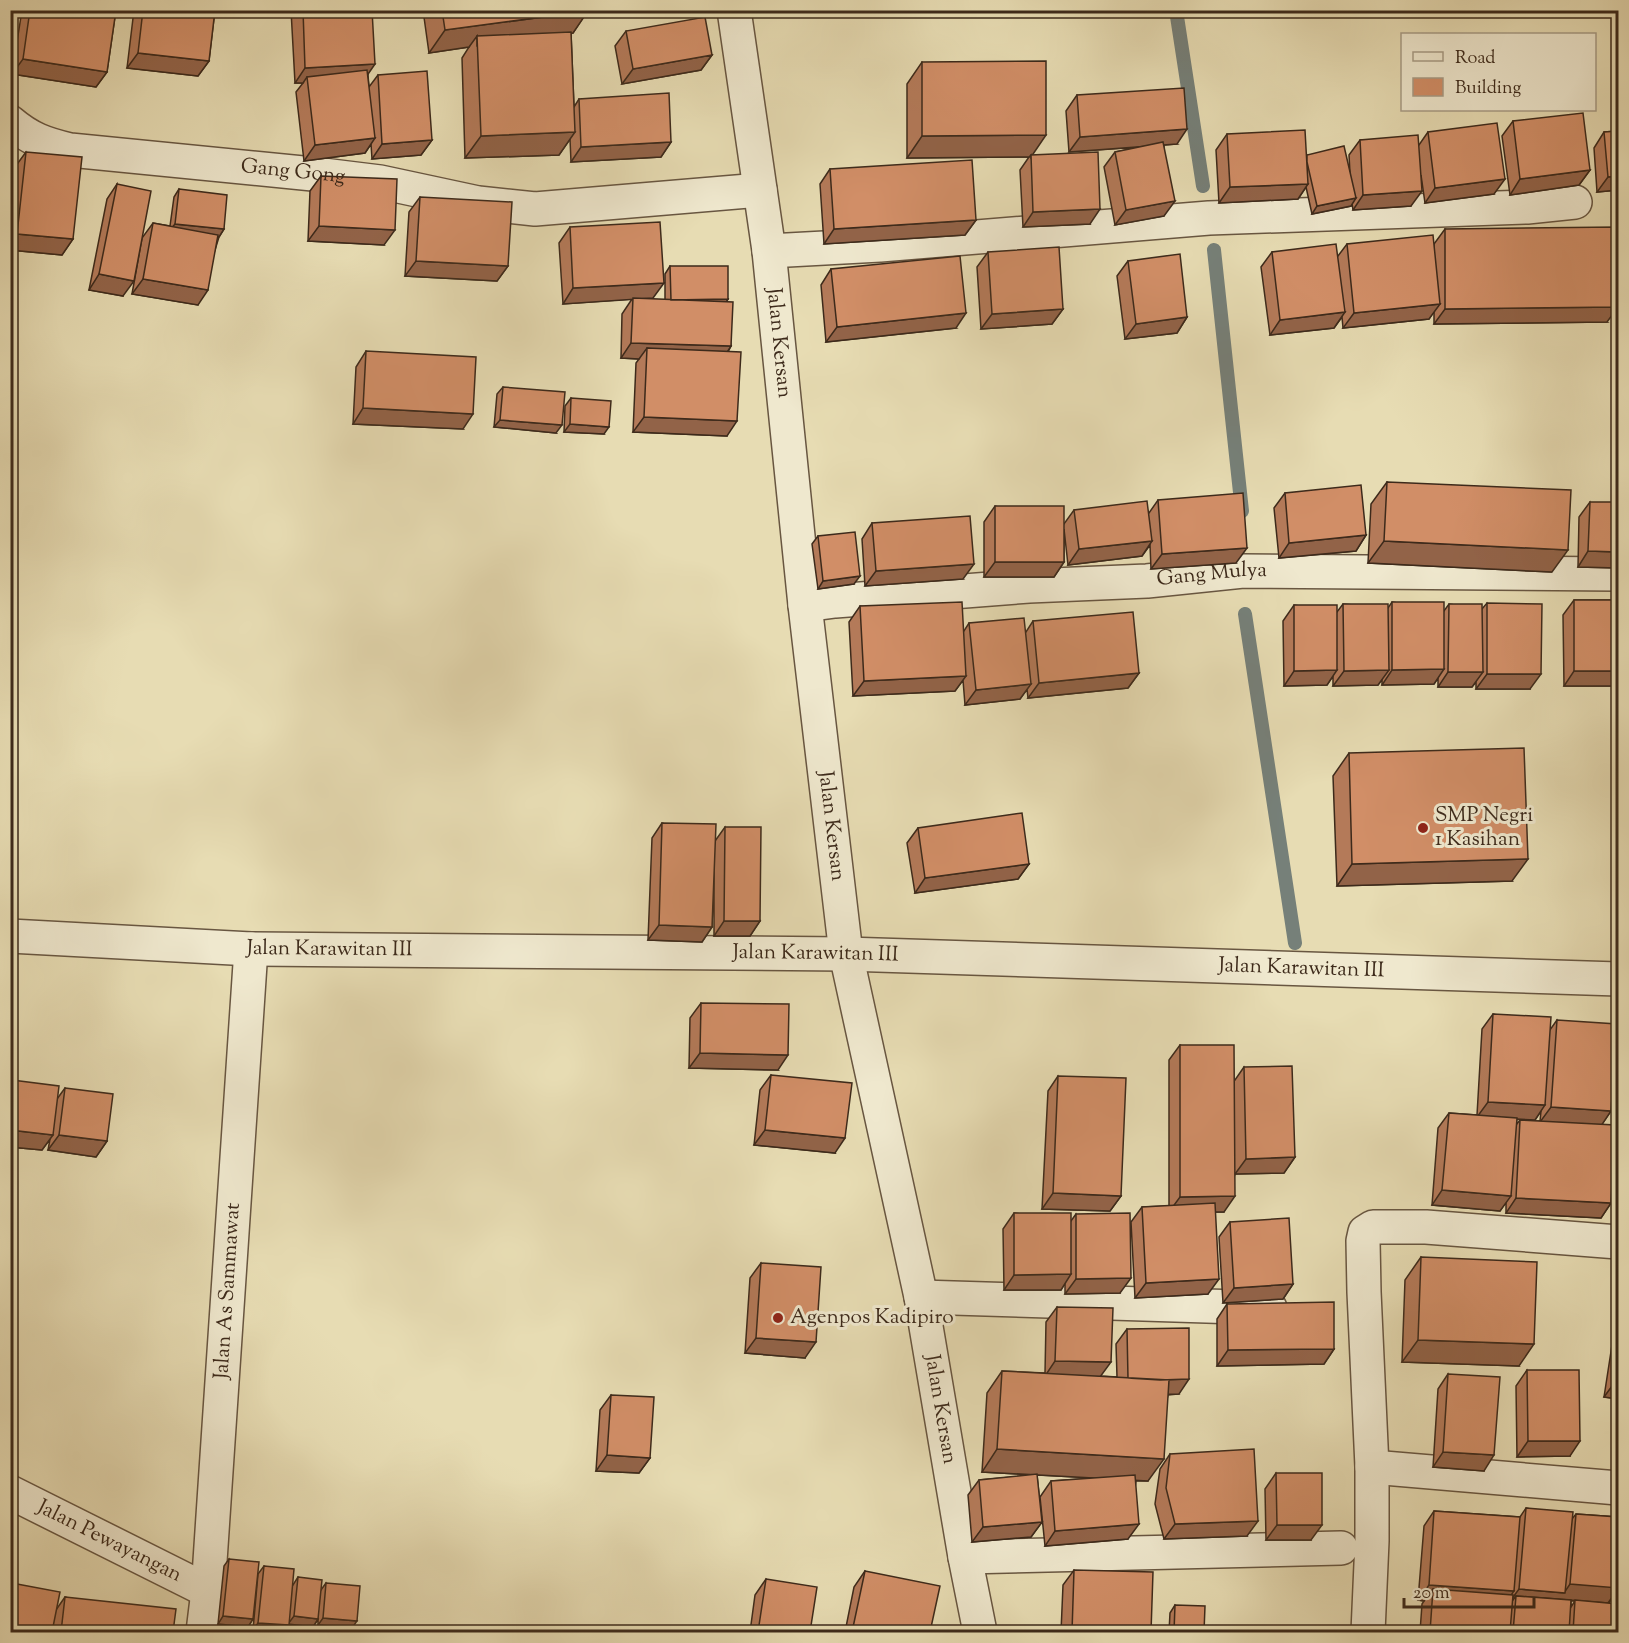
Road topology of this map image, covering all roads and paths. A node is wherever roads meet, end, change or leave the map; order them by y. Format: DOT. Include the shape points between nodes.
graph roads {
  1 [pos="734,10"];
  2 [pos="10,122"];
  3 [pos="760,190"];
  4 [pos="1575,202"];
  5 [pos="769,251"];
  6 [pos="1618,574"];
  7 [pos="805,605"];
  8 [pos="10,936"];
  9 [pos="251,949"];
  10 [pos="846,954"];
  11 [pos="1618,979"];
  12 [pos="1618,1242"];
  13 [pos="921,1298"];
  14 [pos="1301,1309"];
  15 [pos="1372,1467"];
  16 [pos="1618,1488"];
  17 [pos="10,1492"];
  18 [pos="1341,1548"];
  19 [pos="964,1557"];
  20 [pos="208,1591"];
  21 [pos="203,1632"];
  22 [pos="980,1632"];
  23 [pos="1368,1632"];
  1 -- 3 [label="street, Jalan Kersan"];
  2 -- 3 [label="street, Gang Gong" via="41,143 70,150 380,182 535,209"];
  3 -- 5 [label="street, Jalan Kersan"];
  4 -- 5 [label="street" via="1209,218"];
  5 -- 7 [label="street, Jalan Kersan"];
  6 -- 7 [label="street, Gang Mulya" via="1243,571"];
  7 -- 10 [label="street, Jalan Kersan"];
  8 -- 9 [label="street, Jalan Karawitan III"];
  9 -- 10 [label="street, Jalan Karawitan III"];
  9 -- 20 [label="street, Jalan As Sammawat"];
  10 -- 11 [label="street, Jalan Karawitan III"];
  10 -- 13 [label="street, Jalan Kersan"];
  12 -- 15 [label="street" via="1426,1227 1373,1227 1365,1232"];
  13 -- 14 [label="street"];
  13 -- 19 [label="street, Jalan Kersan"];
  15 -- 16 [label="street"];
  15 -- 23 [label="street"];
  17 -- 20 [label="street, Jalan Pewayangan"];
  18 -- 19 [label="street"];
  19 -- 22 [label="street, Jalan Kersan"];
  20 -- 21 [label="street, Jalan As Sammawat"];
}
